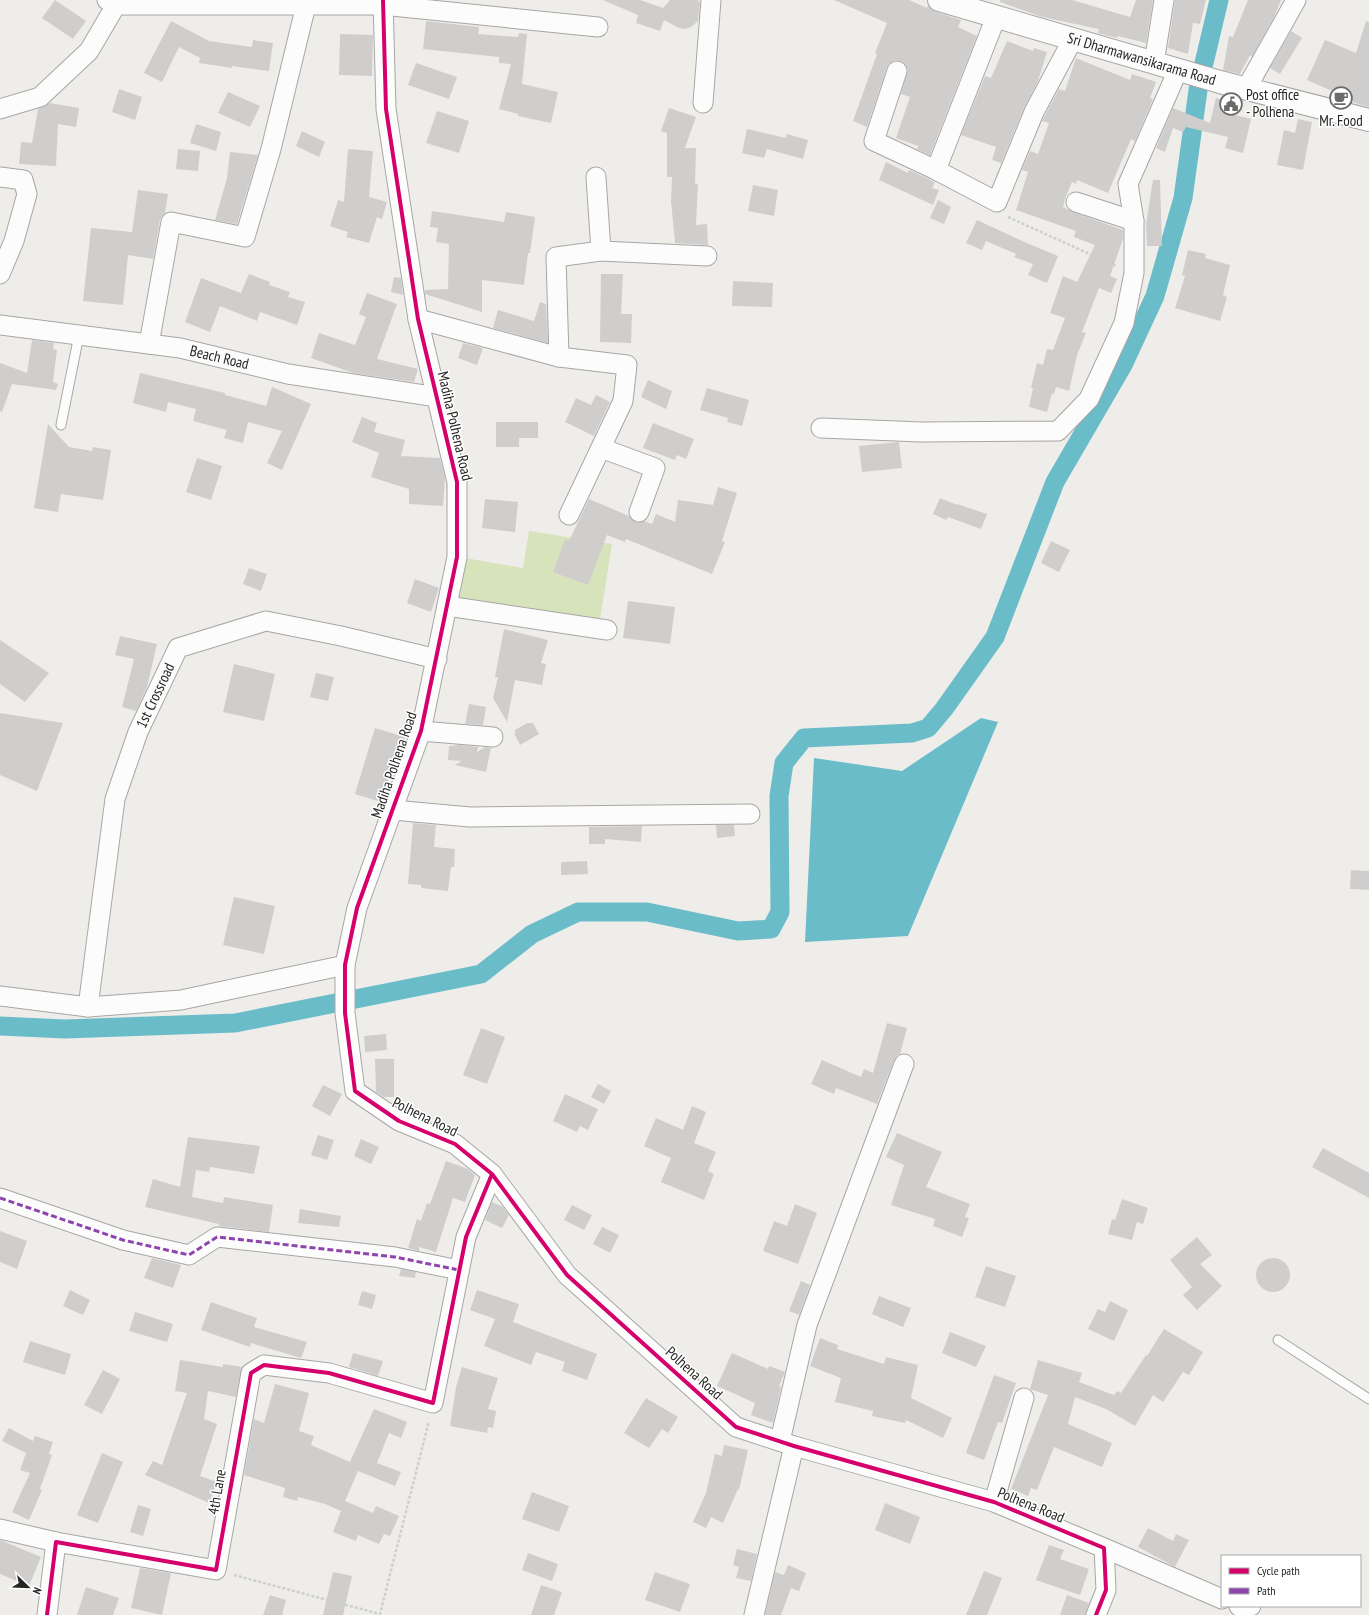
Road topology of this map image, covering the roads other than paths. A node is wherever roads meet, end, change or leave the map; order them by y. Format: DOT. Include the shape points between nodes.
graph roads {
  1 [pos="711,0"];
  2 [pos="939,0"];
  3 [pos="1164,0"];
  4 [pos="1296,0"];
  5 [pos="113,2"];
  6 [pos="382,2"];
  7 [pos="306,5"];
  8 [pos="996,17"];
  9 [pos="598,27"];
  10 [pos="1073,39"];
  11 [pos="1154,63"];
  12 [pos="1178,70"];
  13 [pos="898,71"];
  14 [pos="1246,89"];
  15 [pos="703,103"];
  16 [pos="0,108"];
  17 [pos="1369,120"];
  18 [pos="936,170"];
  19 [pos="0,177"];
  20 [pos="596,177"];
  21 [pos="1076,202"];
  22 [pos="1134,221"];
  23 [pos="601,251"];
  24 [pos="707,256"];
  25 [pos="0,274"];
  26 [pos="418,319"];
  27 [pos="0,325"];
  28 [pos="79,335"];
  29 [pos="149,344"];
  30 [pos="559,357"];
  31 [pos="437,397"];
  32 [pos="61,425"];
  33 [pos="821,428"];
  34 [pos="601,448"];
  35 [pos="638,512"];
  36 [pos="570,515"];
  37 [pos="447,606"];
  38 [pos="607,630"];
  39 [pos="437,659"];
  40 [pos="421,731"];
  41 [pos="493,737"];
  42 [pos="392,810"];
  43 [pos="750,814"];
  44 [pos="346,973"];
  45 [pos="0,996"];
  46 [pos="88,1006"];
  47 [pos="345,1013"];
  48 [pos="904,1064"];
  49 [pos="492,1174"];
  50 [pos="0,1198"];
  51 [pos="459,1270"];
  52 [pos="1278,1340"];
  53 [pos="1024,1398"];
  54 [pos="1369,1399"];
  55 [pos="787,1444"];
  56 [pos="994,1502"];
  57 [pos="0,1529"];
  58 [pos="56,1542"];
  59 [pos="1104,1548"];
  60 [pos="1221,1599"];
  61 [pos="47,1615"];
  62 [pos="754,1615"];
  63 [pos="1096,1615"];
  1 -- 15 [label="street"];
  2 -- 8 [label="street, Sri Dharmawansikarama Road"];
  3 -- 11 [label="street"];
  4 -- 14 [label="street"];
  5 -- 7 [label="street"];
  5 -- 16 [label="street" via="89,51 40,97"];
  6 -- 7 [label="street"];
  6 -- 9 [label="street"];
  6 -- 26 [label="street, Madiha Polhena Road" via="386,110"];
  7 -- 29 [label="street" via="271,149 245,237 171,222"];
  8 -- 10 [label="street, Sri Dharmawansikarama Road"];
  8 -- 18 [label="street"];
  10 -- 11 [label="street, Sri Dharmawansikarama Road"];
  10 -- 18 [label="street" via="1034,112 996,202"];
  11 -- 12 [label="street, Sri Dharmawansikarama Road"];
  12 -- 14 [label="street, Sri Dharmawansikarama Road"];
  12 -- 22 [label="street" via="1128,184"];
  13 -- 18 [label="street" via="874,141"];
  14 -- 17 [label="street, Sri Dharmawansikarama Road"];
  19 -- 25 [label="street" via="23,180 27,194 14,241"];
  20 -- 23 [label="street"];
  21 -- 22 [label="street"];
  22 -- 33 [label="street" via="1134,273 1124,323 1089,399 1058,431 921,432"];
  23 -- 24 [label="street"];
  23 -- 30 [label="street" via="556,257"];
  26 -- 30 [label="street"];
  26 -- 31 [label="street, Madiha Polhena Road"];
  27 -- 28 [label="street, Beach Road"];
  28 -- 29 [label="street, Beach Road"];
  28 -- 32 [label="lane"];
  29 -- 31 [label="street, Beach Road" via="180,348 288,374"];
  30 -- 34 [label="street" via="627,365 623,401"];
  31 -- 37 [label="street, Madiha Polhena Road" via="457,482 457,557"];
  34 -- 35 [label="street" via="655,468"];
  34 -- 36 [label="street"];
  37 -- 38 [label="street"];
  37 -- 39 [label="street, Madiha Polhena Road"];
  39 -- 40 [label="street, Madiha Polhena Road"];
  39 -- 46 [label="street, 1st Crossroad" via="266,621 178,648 138,732 115,799"];
  40 -- 41 [label="street"];
  40 -- 42 [label="street, Madiha Polhena Road"];
  42 -- 43 [label="street" via="470,817"];
  42 -- 44 [label="street, Madiha Polhena Road" via="357,908"];
  44 -- 46 [label="street" via="181,1000"];
  44 -- 47 [label="street, Madiha Polhena Road"];
  45 -- 46 [label="street"];
  47 -- 49 [label="street, Polhena Road" via="355,1091 399,1121 455,1144"];
  48 -- 55 [label="street" via="807,1325"];
  49 -- 51 [label="street" via="466,1237"];
  49 -- 55 [label="street, Polhena Road" via="567,1275 736,1427"];
  50 -- 51 [label="street" via="123,1240 189,1255 217,1237 395,1257"];
  51 -- 58 [label="street, 4th Lane" via="433,1403 329,1373 264,1365 251,1373 216,1570"];
  52 -- 54 [label="lane"];
  53 -- 56 [label="street"];
  55 -- 56 [label="street, Polhena Road"];
  55 -- 62 [label="street"];
  56 -- 59 [label="street, Polhena Road"];
  57 -- 58 [label="street"];
  58 -- 61 [label="street"];
  59 -- 60 [label="street, Polhena Road"];
  59 -- 63 [label="street" via="1106,1590"];
}
